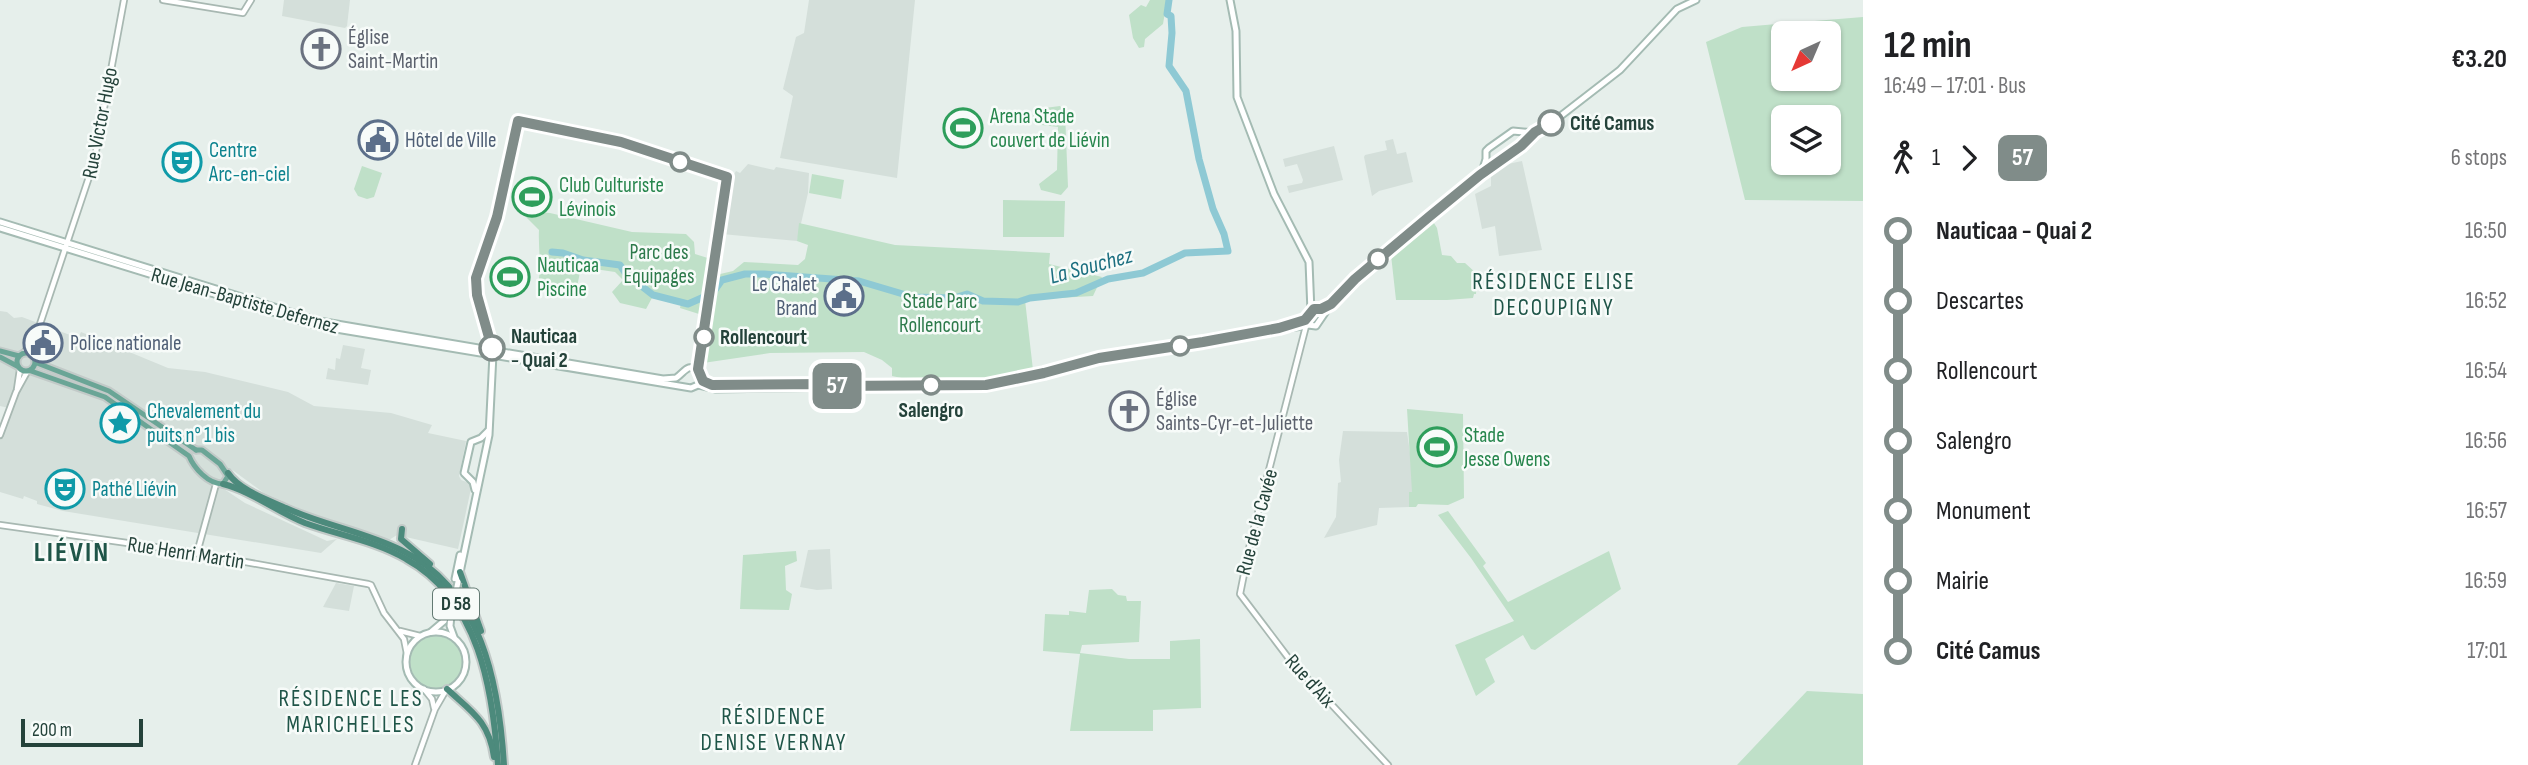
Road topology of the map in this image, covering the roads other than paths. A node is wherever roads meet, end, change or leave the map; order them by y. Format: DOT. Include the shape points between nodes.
graph roads {
  1 [pos="124,0"];
  2 [pos="163,0"];
  3 [pos="251,0"];
  4 [pos="1230,0"];
  5 [pos="1696,0"];
  6 [pos="1520,132"];
  7 [pos="1535,132"];
  8 [pos="1524,142"];
  9 [pos="1486,159"];
  10 [pos="1495,165"];
  11 [pos="1480,175"];
  12 [pos="0,222"];
  13 [pos="0,228"];
  14 [pos="67,246"];
  15 [pos="1331,304"];
  16 [pos="1324,316"];
  17 [pos="1311,320"];
  18 [pos="38,330"];
  19 [pos="0,351"];
  20 [pos="493,354"];
  21 [pos="21,355"];
  22 [pos="0,358"];
  23 [pos="11,358"];
  24 [pos="34,358"];
  25 [pos="19,368"];
  26 [pos="29,371"];
  27 [pos="681,374"];
  28 [pos="701,382"];
  29 [pos="685,386"];
  30 [pos="830,386"];
  31 [pos="711,388"];
  32 [pos="16,392"];
  33 [pos="702,394"];
  34 [pos="488,431"];
  35 [pos="0,435"];
  36 [pos="478,439"];
  37 [pos="485,447"];
  38 [pos="196,450"];
  39 [pos="191,458"];
  40 [pos="228,473"];
  41 [pos="479,476"];
  42 [pos="471,480"];
  43 [pos="219,484"];
  44 [pos="0,525"];
  45 [pos="402,530"];
  46 [pos="197,553"];
  47 [pos="460,572"];
  48 [pos="443,579"];
  49 [pos="456,580"];
  50 [pos="1240,590"];
  51 [pos="449,613"];
  52 [pos="397,628"];
  53 [pos="432,632"];
  54 [pos="420,636"];
  55 [pos="456,640"];
  56 [pos="407,654"];
  57 [pos="485,656"];
  58 [pos="424,689"];
  59 [pos="447,690"];
  60 [pos="435,709"];
  61 [pos="415,765"];
  62 [pos="496,765"];
  63 [pos="504,765"];
  64 [pos="1388,765"];
  1 -- 14 [label="street, Rue Victor Hugo" via="94,162"];
  2 -- 3 [label="street" via="243,13"];
  4 -- 17 [label="main road" via="1236,32 1237,97 1274,194 1309,262"];
  5 -- 7 [label="main road" via="1677,9 1619,70"];
  6 -- 7 [label="main road"];
  6 -- 8 [label="main road"];
  6 -- 9 [label="main road" via="1511,132 1489,148"];
  7 -- 8 [label="main road"];
  8 -- 10 [label="main road"];
  9 -- 10 [label="main road"];
  9 -- 11 [label="main road"];
  10 -- 11 [label="main road"];
  11 -- 15 [label="main road"];
  12 -- 14 [label="main road, Rue Jean-Baptiste Defernez"];
  13 -- 14 [label="main road, Rue Jean-Baptiste Defernez"];
  14 -- 18 [label="street, Rue Victor Hugo"];
  14 -- 20 [label="main road, Rue Jean-Baptiste Defernez" via="319,321"];
  15 -- 16 [label="main road"];
  15 -- 17 [label="main road"];
  16 -- 17 [label="main road"];
  16 -- 17 [label="main road"];
  17 -- 30 [label="main road" via="1210,343 1099,358 986,385"];
  17 -- 50 [label="street, Rue de la Cavée"];
  18 -- 21 [label="street"];
  18 -- 24 [label="street"];
  19 -- 23 [label="main road"];
  20 -- 27 [label="main road" via="663,379"];
  20 -- 29 [label="main road"];
  20 -- 34 [label="main road"];
  21 -- 23 [label="main road"];
  21 -- 24 [label="main road"];
  21 -- 25 [label="main road"];
  22 -- 23 [label="main road"];
  23 -- 25 [label="main road"];
  24 -- 26 [label="main road" via="35,366"];
  24 -- 38 [label="main road" via="117,395"];
  25 -- 26 [label="main road"];
  25 -- 32 [label="street"];
  26 -- 32 [label="street"];
  26 -- 39 [label="main road" via="105,397"];
  27 -- 28 [label="main road" via="695,367"];
  27 -- 29 [label="main road"];
  28 -- 29 [label="main road"];
  28 -- 30 [label="main road"];
  28 -- 31 [label="main road"];
  30 -- 31 [label="main road"];
  31 -- 33 [label="main road"];
  32 -- 35 [label="street"];
  34 -- 36 [label="main road"];
  34 -- 37 [label="main road"];
  36 -- 37 [label="main road"];
  36 -- 42 [label="main road" via="470,444 464,470"];
  37 -- 41 [label="main road"];
  38 -- 39 [label="main road"];
  38 -- 40 [label="main road" via="202,450"];
  39 -- 43 [label="main road" via="194,466"];
  40 -- 43 [label="main road"];
  40 -- 48 [label="highway, D 58" via="241,485 298,514 404,551"];
  41 -- 42 [label="main road"];
  41 -- 47 [label="main road"];
  42 -- 49 [label="main road" via="475,488"];
  43 -- 46 [label="street"];
  43 -- 62 [label="highway, D 58" via="296,519 405,558 438,582 462,613 478,650 490,698"];
  44 -- 46 [label="street, Rue Henri Martin"];
  45 -- 48 [label="highway" via="401,539"];
  46 -- 52 [label="street, Rue Henri Martin" via="371,585"];
  47 -- 49 [label="main road"];
  47 -- 57 [label="highway" via="488,651"];
  48 -- 57 [label="highway, D 58" via="467,610"];
  49 -- 51 [label="main road, bridge"];
  50 -- 64 [label="street, Rue d'Aix" via="1283,652"];
  51 -- 53 [label="main road"];
  51 -- 55 [label="main road"];
  52 -- 54 [label="street"];
  52 -- 56 [label="street"];
  53 -- 54 [label="main road"];
  53 -- 55 [label="main road"];
  54 -- 56 [label="main road"];
  55 -- 59 [label="main road" via="465,655 465,667 457,683"];
  56 -- 58 [label="main road" via="409,674"];
  57 -- 63 [label="highway, D 58"];
  58 -- 59 [label="main road"];
  58 -- 60 [label="street"];
  59 -- 60 [label="street"];
  59 -- 62 [label="highway" via="482,720"];
  60 -- 61 [label="street"];
}
